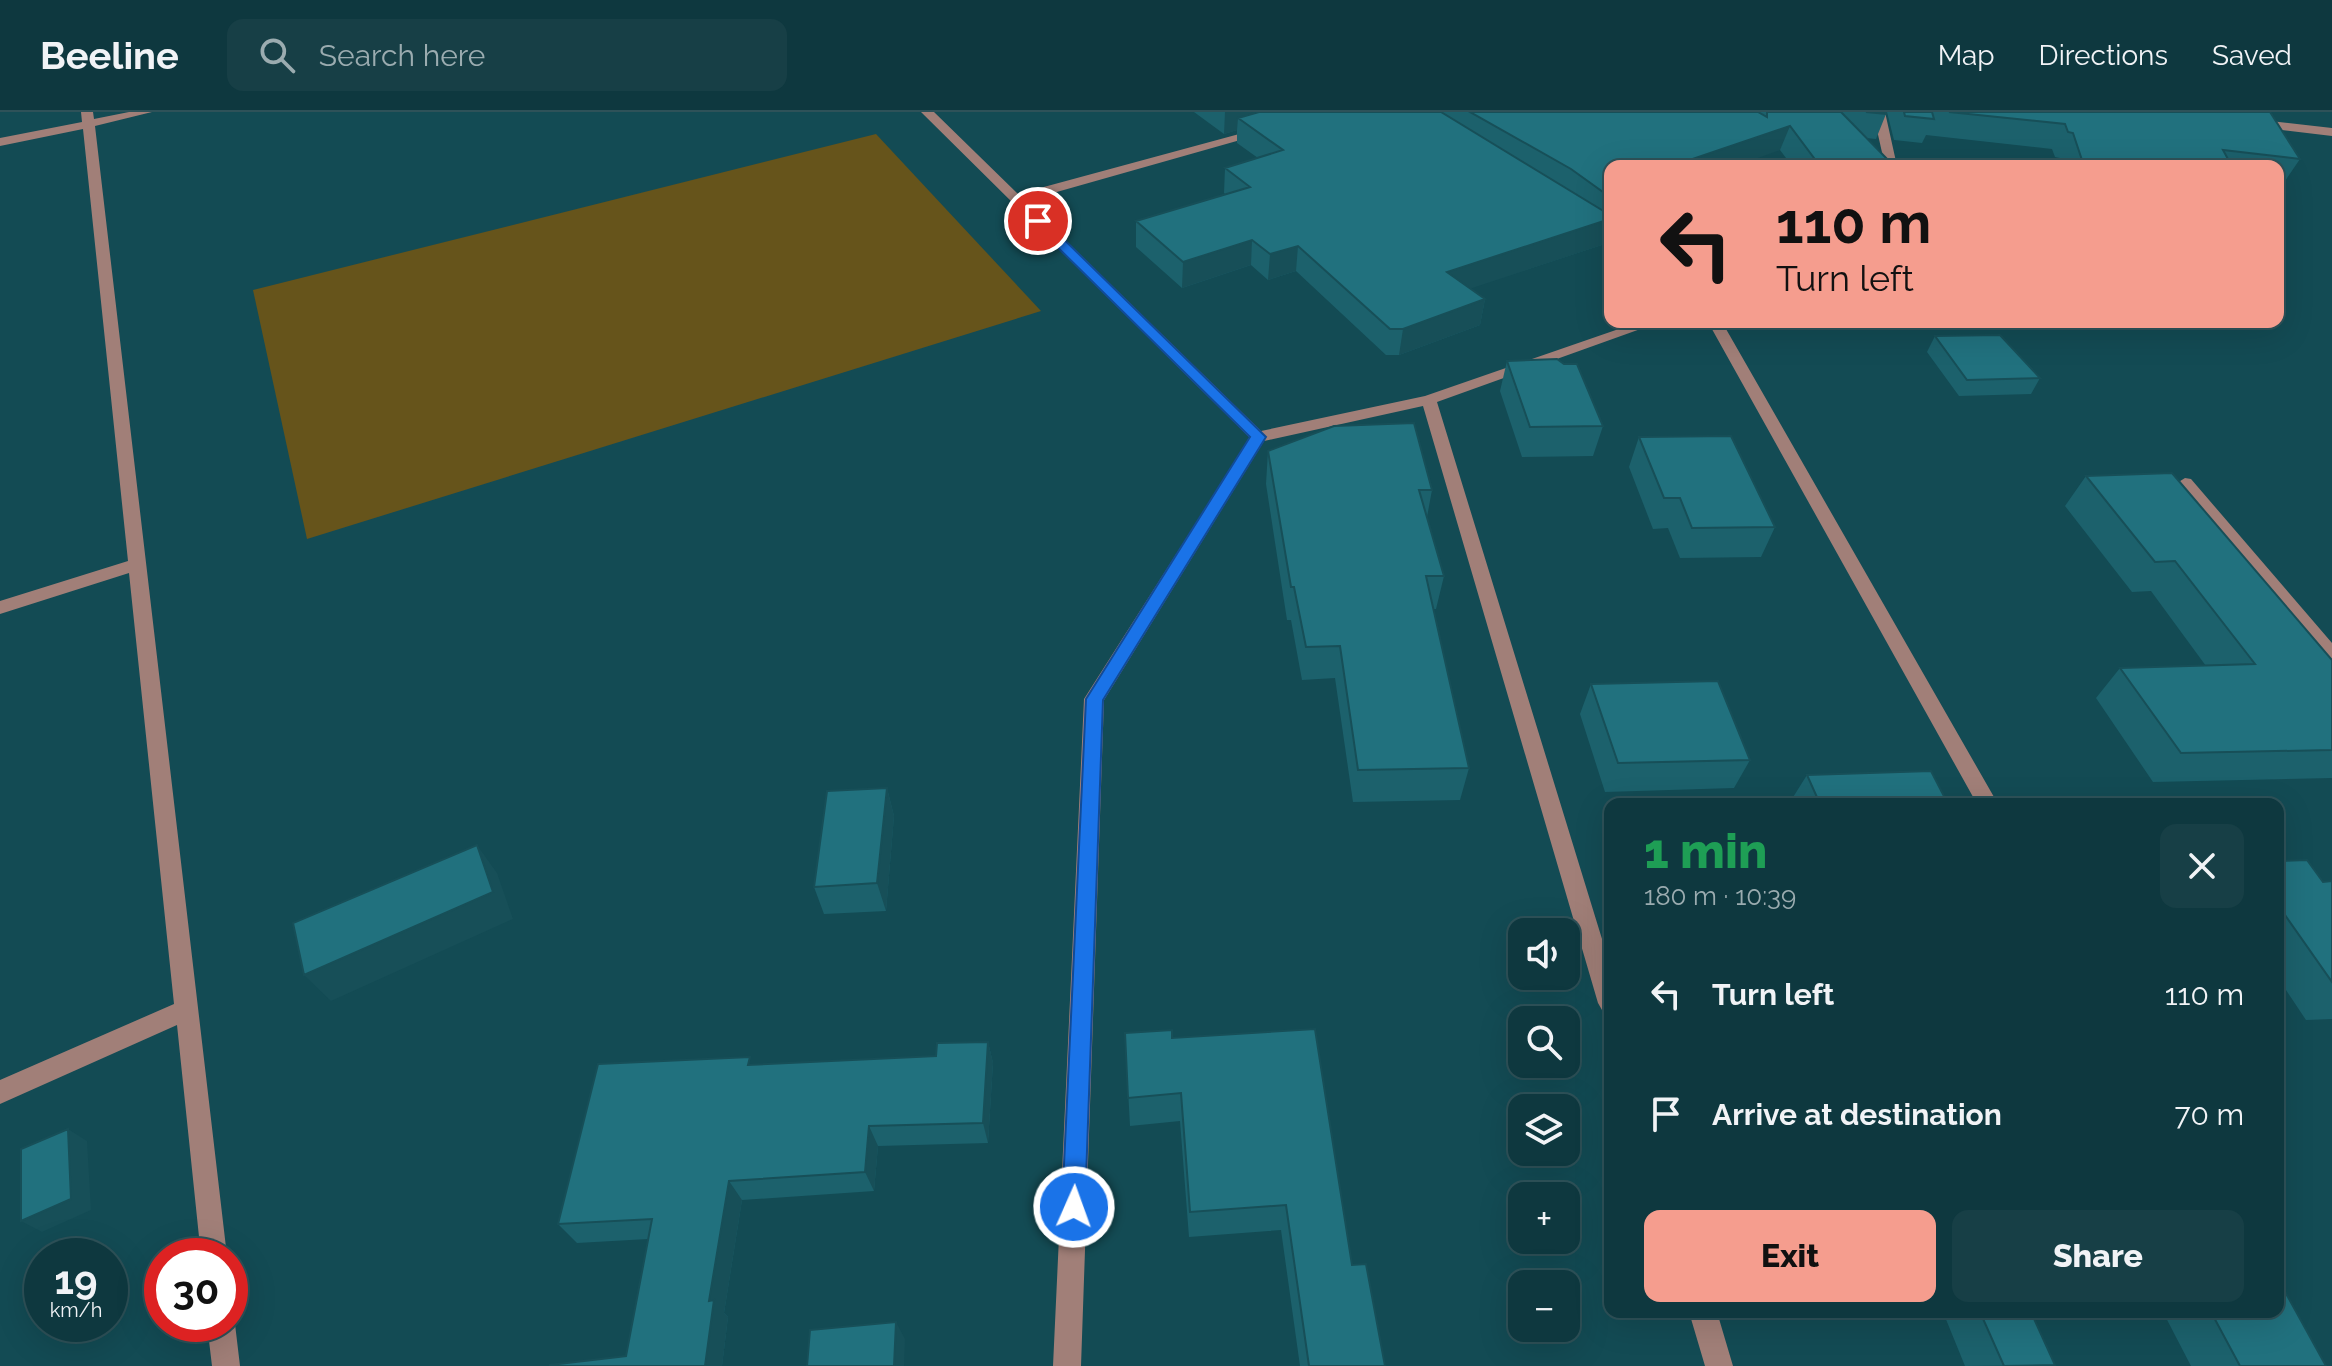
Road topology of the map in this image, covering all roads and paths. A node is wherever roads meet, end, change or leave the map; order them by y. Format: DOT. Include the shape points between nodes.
graph roads {
  1 [pos="146,112"];
  2 [pos="927,112"];
  3 [pos="1879,112"];
  4 [pos="87,118"];
  5 [pos="2240,122"];
  6 [pos="1282,124"];
  7 [pos="2332,132"];
  8 [pos="0,142"];
  9 [pos="1890,160"];
  10 [pos="1016,199"];
  11 [pos="1636,328"];
  12 [pos="1718,328"];
  13 [pos="1429,400"];
  14 [pos="1258,437"];
  15 [pos="2185,483"];
  16 [pos="137,564"];
  17 [pos="0,608"];
  18 [pos="2332,656"];
  19 [pos="1985,798"];
  20 [pos="1604,983"];
  21 [pos="186,1010"];
  22 [pos="0,1092"];
  23 [pos="212,1238"];
  24 [pos="1705,1318"];
  25 [pos="223,1342"];
  26 [pos="226,1366"];
  27 [pos="1067,1366"];
  28 [pos="1719,1366"];
  1 -- 4 [label="street"];
  2 -- 10 [label="street"];
  3 -- 9 [label="street"];
  4 -- 8 [label="street"];
  4 -- 16 [label="street"];
  5 -- 7 [label="street"];
  6 -- 10 [label="street"];
  10 -- 14 [label="street"];
  11 -- 13 [label="street"];
  12 -- 19 [label="street"];
  13 -- 14 [label="street"];
  13 -- 20 [label="street"];
  14 -- 27 [label="street" via="1094,699"];
  15 -- 18 [label="street"];
  16 -- 17 [label="street"];
  16 -- 21 [label="street"];
  21 -- 22 [label="street"];
  21 -- 23 [label="street"];
  24 -- 28 [label="street"];
  25 -- 26 [label="street"];
}
